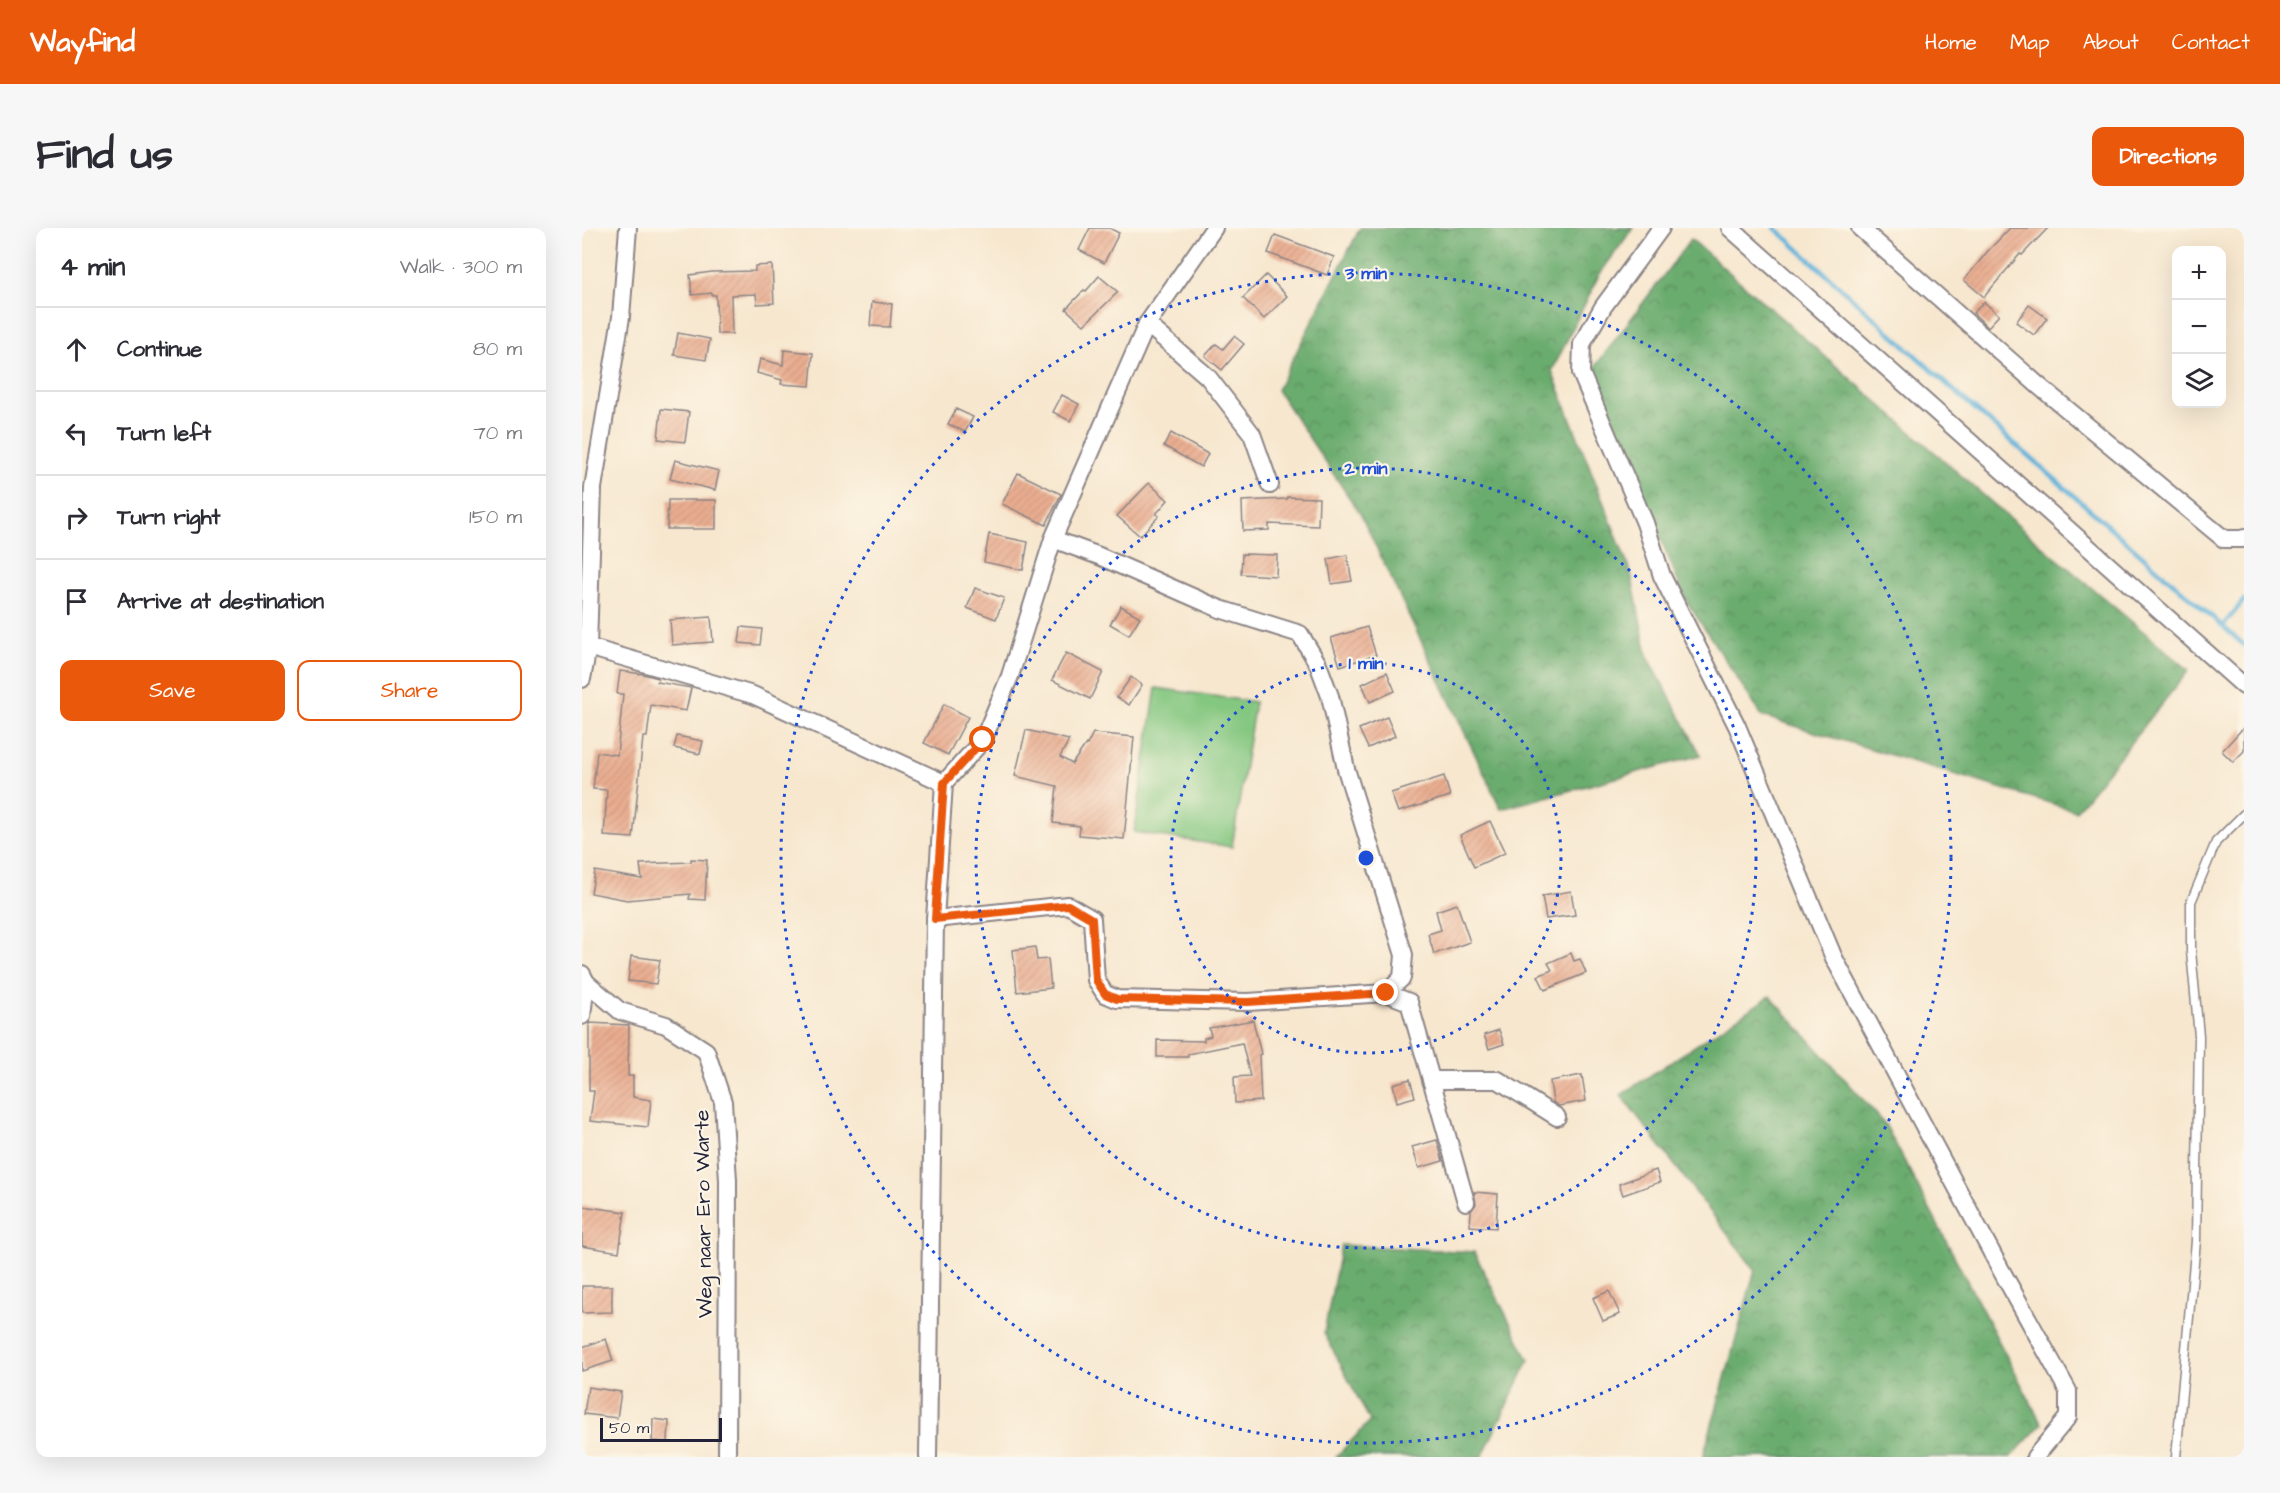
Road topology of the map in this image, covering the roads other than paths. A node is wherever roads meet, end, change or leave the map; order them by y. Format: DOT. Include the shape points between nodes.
graph roads {
  1 [pos="628,228"];
  2 [pos="1214,228"];
  3 [pos="1661,228"];
  4 [pos="1730,228"];
  5 [pos="1860,228"];
  6 [pos="1147,324"];
  7 [pos="1270,485"];
  8 [pos="2244,538"];
  9 [pos="1053,539"];
  10 [pos="588,647"];
  11 [pos="582,679"];
  12 [pos="2244,686"];
  13 [pos="944,783"];
  14 [pos="2244,814"];
  15 [pos="935,919"];
  16 [pos="584,978"];
  17 [pos="1386,993"];
  18 [pos="582,1016"];
  19 [pos="1431,1080"];
  20 [pos="1557,1117"];
  21 [pos="1466,1202"];
  22 [pos="728,1457"];
  23 [pos="928,1457"];
  24 [pos="2035,1457"];
  25 [pos="2176,1457"];
  1 -- 10 [label="street" via="621,317 592,488"];
  2 -- 6 [label="street"];
  3 -- 24 [label="street" via="1603,307 1582,344 1581,373 1645,523 1662,576 1737,726 1834,958 2068,1391 2068,1417"];
  4 -- 12 [label="street"];
  5 -- 8 [label="street" via="2039,386 2224,539"];
  6 -- 7 [label="street" via="1208,378 1252,434"];
  6 -- 9 [label="street"];
  9 -- 13 [label="street" via="1011,676 983,740"];
  9 -- 17 [label="street" via="1220,609 1300,634 1318,664 1329,696 1346,770 1404,955 1402,978"];
  10 -- 11 [label="street"];
  10 -- 13 [label="street" via="753,695"];
  13 -- 15 [label="street"];
  14 -- 25 [label="lane" via="2216,842 2192,902 2191,951 2199,1036 2196,1240"];
  15 -- 17 [label="street" via="1068,905 1092,919 1096,980 1105,994 1117,999 1248,1002"];
  15 -- 23 [label="street"];
  16 -- 18 [label="street"];
  16 -- 22 [label="street, Weg naar Ero Warte" via="620,1011 666,1025 706,1051 723,1102 728,1180"];
  17 -- 19 [label="street" via="1409,1002"];
  19 -- 20 [label="street" via="1497,1080"];
  19 -- 21 [label="street"];
}
